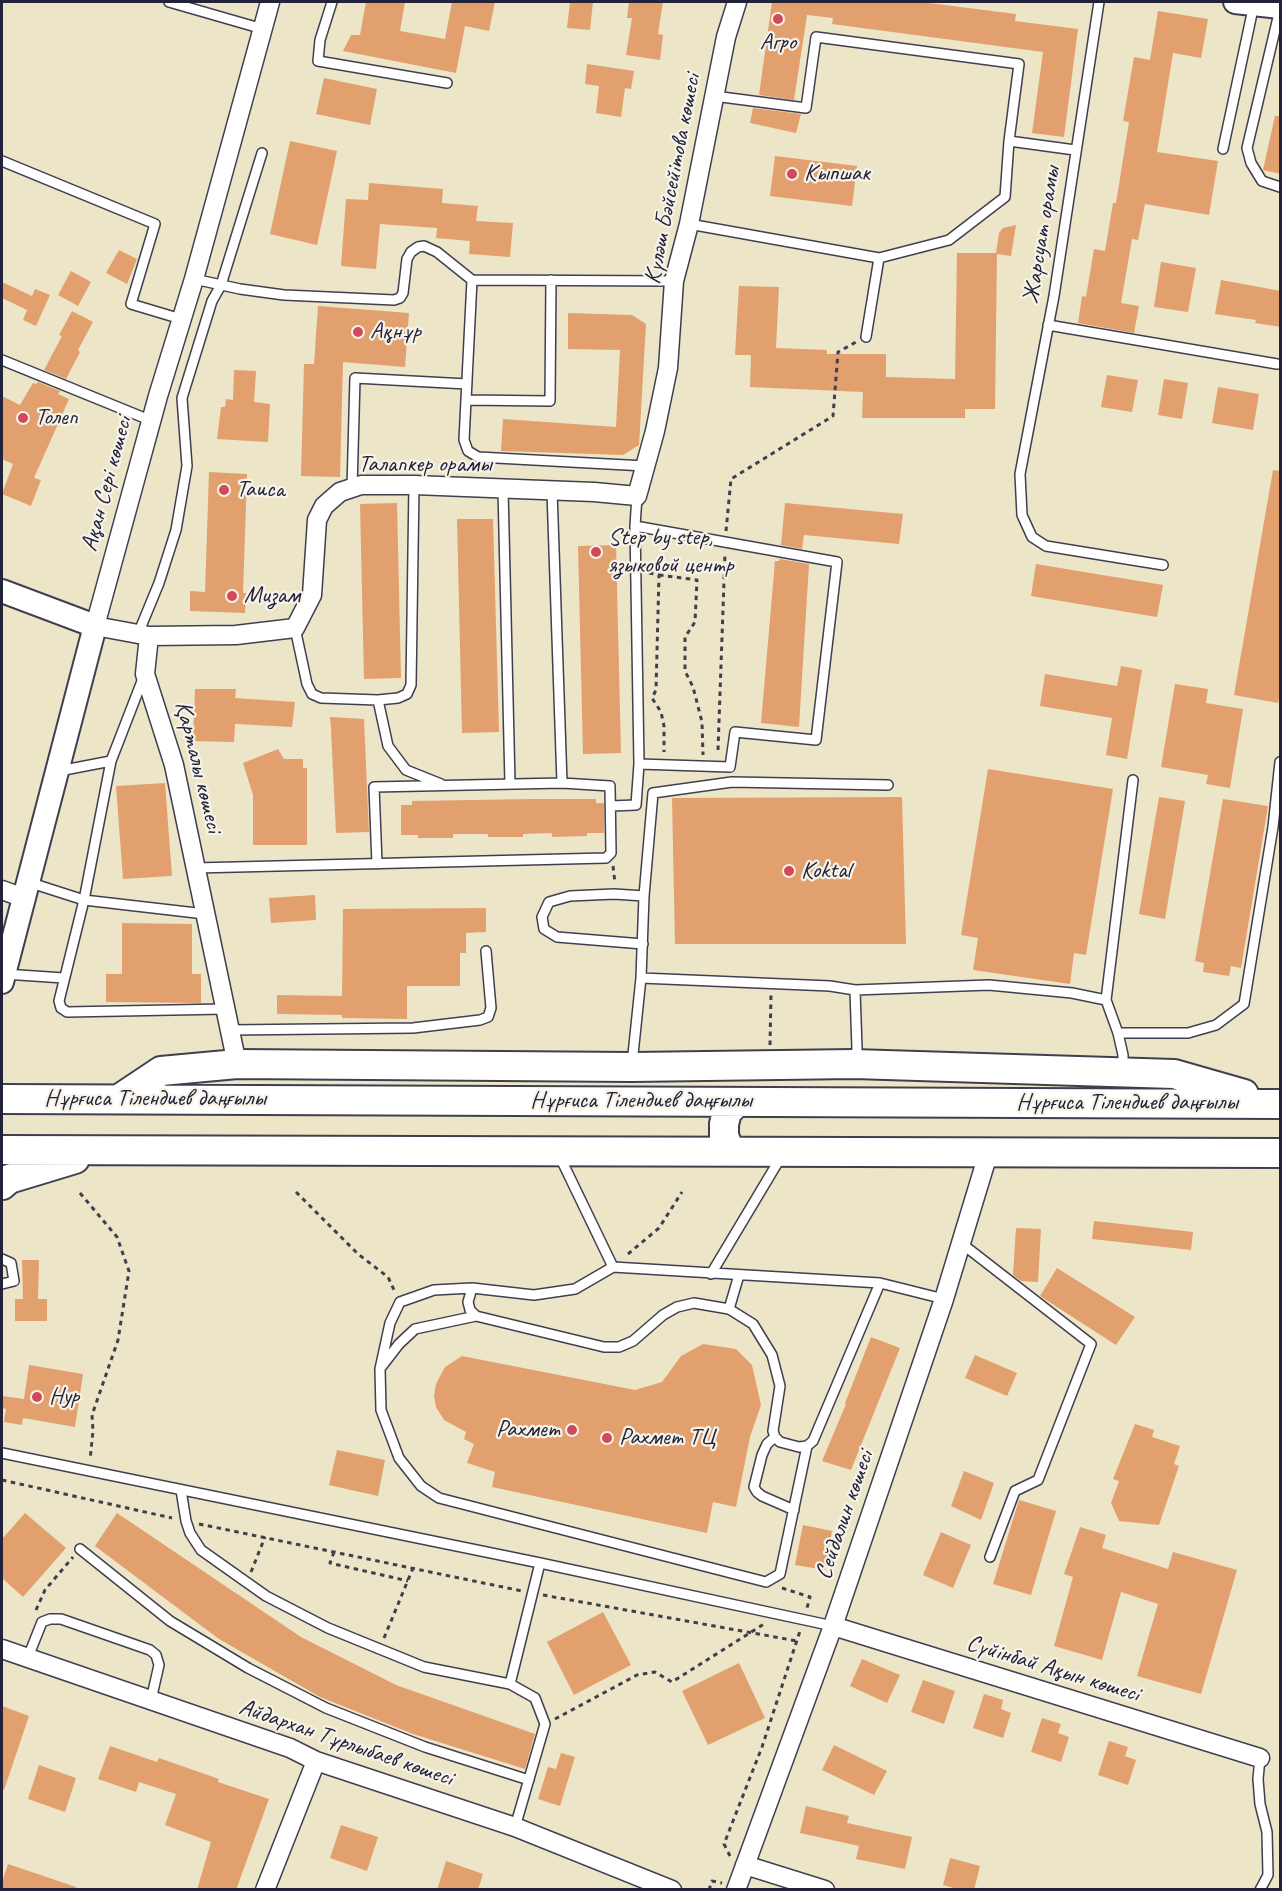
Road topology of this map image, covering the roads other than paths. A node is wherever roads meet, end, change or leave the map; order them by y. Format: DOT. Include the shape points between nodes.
graph roads {
  1 [pos="169,2"];
  2 [pos="270,2"];
  3 [pos="332,2"];
  4 [pos="737,2"];
  5 [pos="1099,2"];
  6 [pos="1245,3"];
  7 [pos="1281,8"];
  8 [pos="263,29"];
  9 [pos="447,83"];
  10 [pos="714,96"];
  11 [pos="1009,141"];
  12 [pos="1223,149"];
  13 [pos="1075,150"];
  14 [pos="262,153"];
  15 [pos="2,161"];
  16 [pos="1281,187"];
  17 [pos="689,224"];
  18 [pos="879,258"];
  19 [pos="194,279"];
  20 [pos="472,280"];
  21 [pos="551,280"];
  22 [pos="674,281"];
  23 [pos="221,285"];
  24 [pos="181,319"];
  25 [pos="1048,325"];
  26 [pos="866,337"];
  27 [pos="2,360"];
  28 [pos="1277,364"];
  29 [pos="467,384"];
  30 [pos="466,400"];
  31 [pos="152,421"];
  32 [pos="645,466"];
  33 [pos="414,485"];
  34 [pos="352,488"];
  35 [pos="503,489"];
  36 [pos="552,491"];
  37 [pos="637,496"];
  38 [pos="635,526"];
  39 [pos="1163,565"];
  40 [pos="2,591"];
  41 [pos="95,627"];
  42 [pos="295,628"];
  43 [pos="144,635"];
  44 [pos="145,674"];
  45 [pos="378,700"];
  46 [pos="111,761"];
  47 [pos="1281,762"];
  48 [pos="639,764"];
  49 [pos="57,772"];
  50 [pos="1133,780"];
  51 [pos="562,783"];
  52 [pos="510,784"];
  53 [pos="888,785"];
  54 [pos="446,786"];
  55 [pos="611,806"];
  56 [pos="377,864"];
  57 [pos="195,868"];
  58 [pos="2,890"];
  59 [pos="26,890"];
  60 [pos="644,896"];
  61 [pos="84,900"];
  62 [pos="205,914"];
  63 [pos="643,944"];
  64 [pos="486,951"];
  65 [pos="3,978"];
  66 [pos="64,978"];
  67 [pos="641,978"];
  68 [pos="855,990"];
  69 [pos="1106,1000"];
  70 [pos="225,1009"];
  71 [pos="229,1030"];
  72 [pos="1118,1034"];
  73 [pos="237,1064"];
  74 [pos="294,1064"];
  75 [pos="854,1065"];
  76 [pos="632,1066"];
  77 [pos="1123,1072"];
  78 [pos="2,1099"];
  79 [pos="119,1099"];
  80 [pos="378,1100"];
  81 [pos="737,1102"];
  82 [pos="1279,1104"];
  83 [pos="2,1149"];
  84 [pos="110,1149"];
  85 [pos="556,1151"];
  86 [pos="730,1151"];
  87 [pos="784,1151"];
  88 [pos="989,1152"];
  89 [pos="1281,1153"];
  90 [pos="2,1185"];
  91 [pos="961,1243"];
  92 [pos="2,1259"];
  93 [pos="613,1267"];
  94 [pos="711,1274"];
  95 [pos="739,1275"];
  96 [pos="880,1283"];
  97 [pos="2,1284"];
  98 [pos="472,1288"];
  99 [pos="944,1299"];
  100 [pos="729,1309"];
  101 [pos="476,1316"];
  102 [pos="380,1369"];
  103 [pos="775,1437"];
  104 [pos="807,1446"];
  105 [pos="2,1454"];
  106 [pos="182,1490"];
  107 [pos="794,1510"];
  108 [pos="80,1549"];
  109 [pos="990,1557"];
  110 [pos="540,1563"];
  111 [pos="832,1626"];
  112 [pos="2,1649"];
  113 [pos="28,1657"];
  114 [pos="510,1684"];
  115 [pos="151,1700"];
  116 [pos="1260,1758"];
  117 [pos="315,1761"];
  118 [pos="529,1780"];
  119 [pos="515,1827"];
  120 [pos="738,1861"];
  121 [pos="732,1887"];
  122 [pos="265,1890"];
  123 [pos="672,1890"];
  124 [pos="825,1890"];
  125 [pos="1260,1890"];
  1 -- 8 [label="lane"];
  2 -- 8 [label="street, Ақан Сері көшесі"];
  3 -- 9 [label="lane" via="318,61"];
  4 -- 10 [label="street, Күләш Бәйсейітова көшесі"];
  5 -- 13 [label="lane, Жарсуат орамы"];
  6 -- 7 [label="street"];
  6 -- 12 [label="lane"];
  7 -- 16 [label="lane" via="1247,148 1262,181"];
  8 -- 19 [label="street, Ақан Сері көшесі"];
  10 -- 11 [label="lane" via="806,108 816,37 1019,64"];
  10 -- 17 [label="street, Күләш Бәйсейітова көшесі"];
  11 -- 13 [label="lane"];
  11 -- 18 [label="lane" via="1005,197 949,240"];
  13 -- 25 [label="lane, Жарсуат орамы"];
  14 -- 23 [label="lane"];
  15 -- 24 [label="lane" via="155,224 131,304"];
  17 -- 18 [label="lane"];
  17 -- 22 [label="street, Күләш Бәйсейітова көшесі"];
  18 -- 26 [label="lane"];
  19 -- 23 [label="lane"];
  19 -- 24 [label="street, Ақан Сері көшесі"];
  20 -- 21 [label="lane"];
  20 -- 23 [label="lane" via="424,246 411,252 403,293 394,300 284,295"];
  20 -- 29 [label="lane"];
  21 -- 22 [label="lane"];
  21 -- 30 [label="lane" via="550,401"];
  22 -- 32 [label="street, Күләш Бәйсейітова көшесі" via="668,368"];
  23 -- 43 [label="lane" via="212,301 182,398 187,466 176,530"];
  24 -- 31 [label="street, Ақан Сері көшесі"];
  25 -- 28 [label="lane"];
  25 -- 39 [label="lane, Жарсуат орамы" via="1020,474 1022,515 1032,537 1046,546"];
  27 -- 31 [label="lane"];
  29 -- 30 [label="lane"];
  29 -- 34 [label="lane" via="355,378"];
  30 -- 32 [label="lane" via="464,440 468,451 478,457"];
  31 -- 41 [label="street, Ақан Сері көшесі"];
  32 -- 37 [label="street"];
  33 -- 34 [label="street, Талапкер орамы"];
  33 -- 35 [label="street, Талапкер орамы"];
  33 -- 45 [label="lane" via="411,684 407,694"];
  34 -- 42 [label="street, Талапкер орамы" via="340,492 324,506 317,520 312,595"];
  35 -- 36 [label="street, Талапкер орамы"];
  35 -- 52 [label="lane"];
  36 -- 37 [label="street, Талапкер орамы"];
  36 -- 51 [label="lane"];
  37 -- 38 [label="lane"];
  38 -- 48 [label="lane"];
  38 -- 48 [label="lane" via="837,562 816,740 735,732 730,767"];
  40 -- 41 [label="street"];
  41 -- 43 [label="street"];
  41 -- 49 [label="street, Ақан Сері көшесі"];
  42 -- 43 [label="street" via="236,635"];
  42 -- 45 [label="lane" via="312,694 321,698"];
  43 -- 44 [label="street, Қарталы көшесі"];
  44 -- 46 [label="lane"];
  44 -- 57 [label="street, Қарталы көшесі" via="174,765"];
  45 -- 54 [label="lane" via="388,746 406,770"];
  46 -- 49 [label="lane"];
  46 -- 61 [label="lane"];
  47 -- 72 [label="lane" via="1244,1004 1216,1025 1188,1033"];
  48 -- 55 [label="lane" via="636,805"];
  49 -- 59 [label="street, Ақан Сері көшесі"];
  50 -- 69 [label="lane"];
  51 -- 52 [label="lane"];
  51 -- 55 [label="lane" via="610,786"];
  52 -- 54 [label="lane"];
  53 -- 60 [label="lane" via="732,782 653,793"];
  54 -- 56 [label="lane" via="374,787"];
  55 -- 56 [label="lane" via="611,853 606,858"];
  56 -- 57 [label="lane"];
  57 -- 62 [label="street, Қарталы көшесі"];
  58 -- 59 [label="street"];
  59 -- 61 [label="lane"];
  59 -- 65 [label="street, Ақан Сері көшесі"];
  60 -- 63 [label="lane"];
  60 -- 63 [label="lane" via="570,896 549,902 542,917 544,929 557,937"];
  61 -- 62 [label="lane"];
  61 -- 66 [label="lane"];
  62 -- 70 [label="street, Қарталы көшесі"];
  63 -- 67 [label="lane"];
  64 -- 71 [label="lane" via="491,1008 488,1017 480,1020 413,1028"];
  65 -- 66 [label="lane"];
  66 -- 70 [label="lane" via="59,1001 67,1012"];
  67 -- 68 [label="lane"];
  67 -- 76 [label="lane"];
  68 -- 69 [label="lane" via="989,985"];
  68 -- 75 [label="lane"];
  69 -- 72 [label="lane"];
  70 -- 71 [label="street, Қарталы көшесі"];
  71 -- 73 [label="street, Қарталы көшесі"];
  72 -- 77 [label="lane"];
  73 -- 74 [label="main road"];
  73 -- 79 [label="main road" via="161,1071"];
  74 -- 76 [label="main road"];
  74 -- 80 [label="main road"];
  75 -- 76 [label="main road"];
  75 -- 77 [label="main road"];
  77 -- 82 [label="main road" via="1174,1074"];
  78 -- 79 [label="main road, Нұрғиса Тілендиев даңғылы"];
  79 -- 80 [label="main road, Нұрғиса Тілендиев даңғылы"];
  80 -- 81 [label="main road, Нұрғиса Тілендиев даңғылы"];
  81 -- 82 [label="main road, Нұрғиса Тілендиев даңғылы"];
  81 -- 86 [label="main road" via="724,1124"];
  83 -- 84 [label="main road, Нұрғиса Тілендиев даңғылы"];
  84 -- 85 [label="main road, Нұрғиса Тілендиев даңғылы"];
  84 -- 90 [label="main road" via="9,1179"];
  85 -- 86 [label="main road, Нұрғиса Тілендиев даңғылы"];
  85 -- 93 [label="lane"];
  86 -- 87 [label="main road, Нұрғиса Тілендиев даңғылы"];
  87 -- 88 [label="main road, Нұрғиса Тілендиев даңғылы"];
  87 -- 94 [label="lane"];
  88 -- 89 [label="main road, Нұрғиса Тілендиев даңғылы"];
  88 -- 91 [label="street, Сейдалин көшесі"];
  91 -- 99 [label="street, Сейдалин көшесі"];
  91 -- 109 [label="lane" via="1091,1344 1038,1480 1015,1491"];
  92 -- 97 [label="lane" via="11,1263 14,1281"];
  93 -- 94 [label="lane"];
  93 -- 98 [label="lane" via="575,1289 534,1295"];
  94 -- 95 [label="lane"];
  95 -- 96 [label="lane"];
  95 -- 100 [label="lane"];
  96 -- 99 [label="lane"];
  96 -- 104 [label="lane" via="813,1441"];
  98 -- 101 [label="lane" via="468,1302"];
  98 -- 102 [label="lane" via="434,1290 400,1302 390,1323"];
  99 -- 111 [label="street, Сейдалин көшесі"];
  100 -- 101 [label="lane" via="694,1303 677,1307 633,1341 619,1347 604,1347"];
  100 -- 103 [label="lane" via="753,1324 772,1355 780,1386"];
  101 -- 102 [label="lane" via="415,1329"];
  102 -- 107 [label="lane" via="381,1410 399,1458 421,1486 439,1498 766,1582 780,1574"];
  103 -- 104 [label="lane" via="780,1442"];
  103 -- 107 [label="lane" via="762,1455 754,1487 762,1496"];
  104 -- 107 [label="lane"];
  105 -- 106 [label="lane"];
  106 -- 110 [label="lane"];
  106 -- 114 [label="lane" via="186,1521 201,1550 266,1596 328,1629 424,1667"];
  108 -- 118 [label="lane" via="171,1621 248,1668 326,1708 425,1748"];
  110 -- 111 [label="lane"];
  110 -- 114 [label="lane"];
  111 -- 116 [label="street, Сүйінбай Ақын көшесі"];
  111 -- 120 [label="street, Сейдалин көшесі"];
  112 -- 113 [label="street, Айдархан Тұрлыбаев көшесі"];
  113 -- 115 [label="street, Айдархан Тұрлыбаев көшесі"];
  113 -- 115 [label="lane" via="42,1622 50,1619 61,1619 150,1650 159,1665"];
  114 -- 118 [label="lane" via="535,1698 545,1724"];
  115 -- 117 [label="street, Айдархан Тұрлыбаев көшесі" via="290,1748"];
  116 -- 125 [label="lane" via="1260,1804 1268,1832 1268,1875"];
  117 -- 119 [label="street, Айдархан Тұрлыбаев көшесі"];
  117 -- 122 [label="street"];
  118 -- 119 [label="lane"];
  119 -- 123 [label="street, Айдархан Тұрлыбаев көшесі"];
  120 -- 121 [label="street, Сейдалин көшесі"];
  120 -- 124 [label="street"];
}
